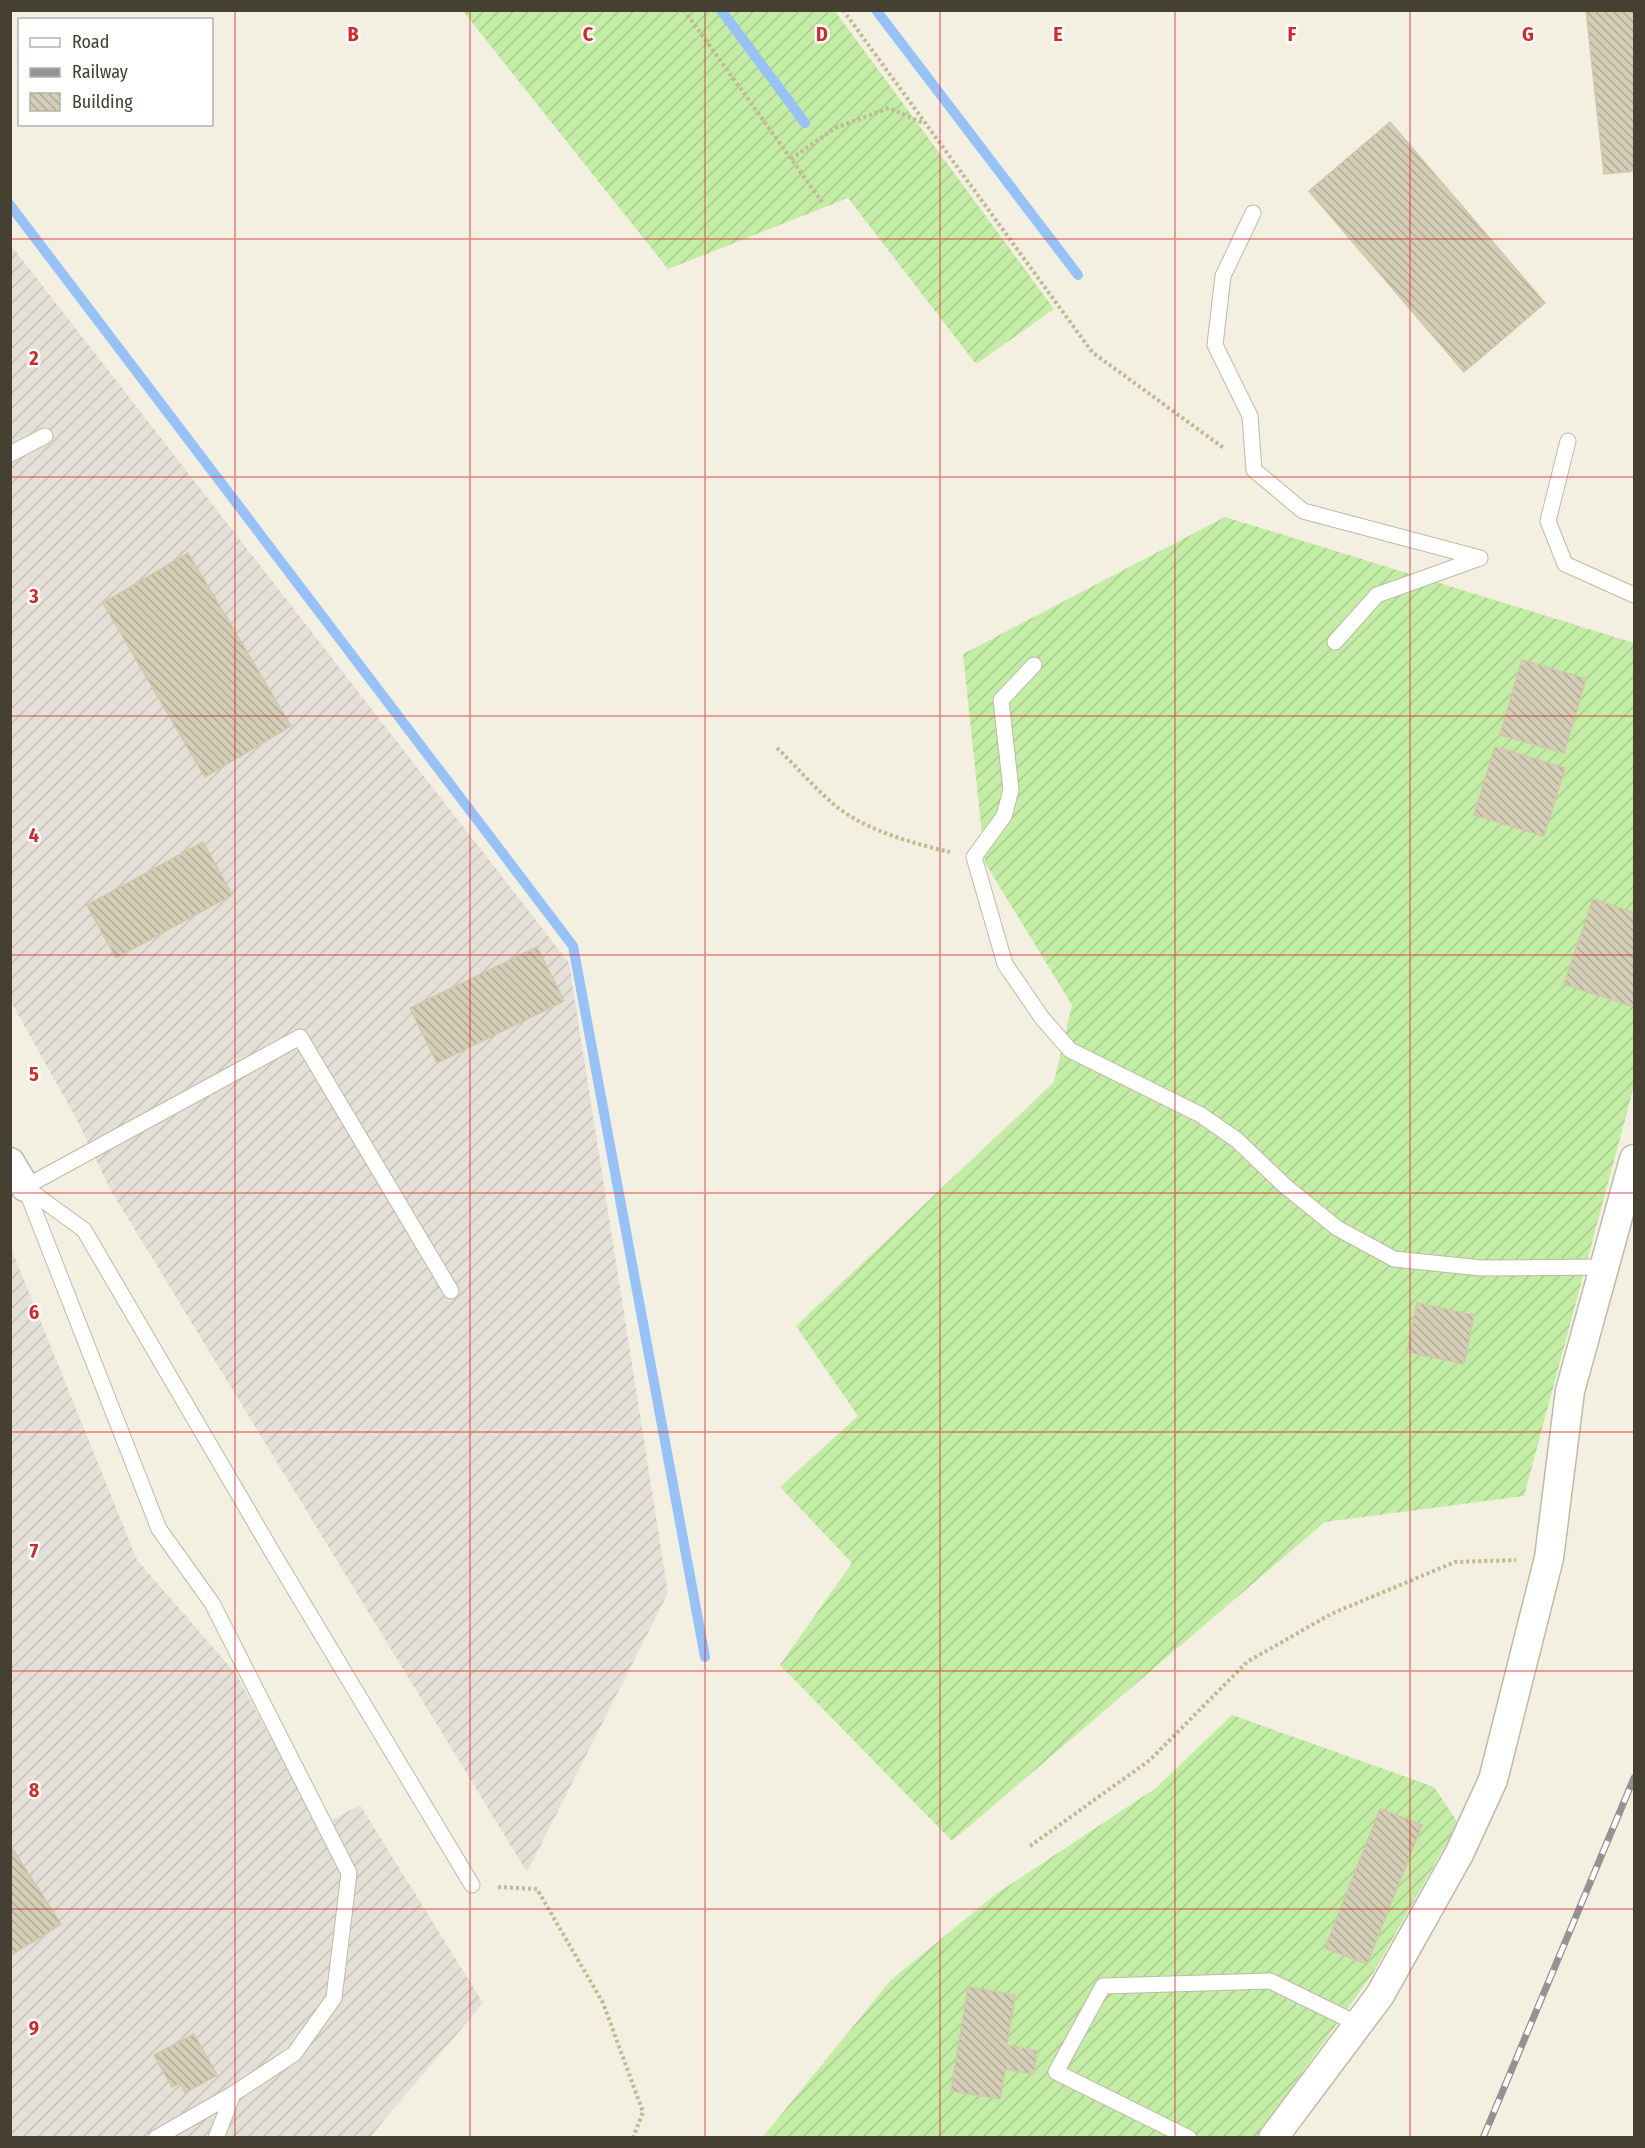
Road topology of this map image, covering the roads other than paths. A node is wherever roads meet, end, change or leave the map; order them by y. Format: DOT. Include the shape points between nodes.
graph roads {
  1 [pos="1253,213"];
  2 [pos="45,436"];
  3 [pos="1568,441"];
  4 [pos="10,454"];
  5 [pos="1635,595"];
  6 [pos="1335,642"];
  7 [pos="1034,665"];
  8 [pos="1635,1159"];
  9 [pos="10,1162"];
  10 [pos="25,1187"];
  11 [pos="1605,1266"];
  12 [pos="451,1291"];
  13 [pos="472,1886"];
  14 [pos="1358,2024"];
  15 [pos="233,2094"];
  16 [pos="156,2138"];
  17 [pos="216,2138"];
  18 [pos="1189,2138"];
  19 [pos="1273,2138"];
  1 -- 6 [label="lane" via="1223,276 1215,345 1250,416 1254,470 1303,511 1480,558 1377,596"];
  2 -- 4 [label="lane"];
  3 -- 5 [label="lane" via="1548,521 1565,564"];
  7 -- 11 [label="lane" via="1001,700 1011,790 1004,816 974,857 1005,964 1042,1018 1070,1050 1201,1115 1237,1140 1337,1228 1394,1259 1481,1268"];
  8 -- 11 [label="street"];
  9 -- 10 [label="street"];
  10 -- 12 [label="lane" via="300,1037"];
  10 -- 13 [label="lane" via="84,1230"];
  10 -- 15 [label="lane" via="159,1529 212,1603 349,1873 334,1998 294,2054"];
  11 -- 14 [label="street" via="1570,1391 1549,1558 1493,1780 1421,1925"];
  14 -- 18 [label="lane" via="1270,1981 1103,1986 1056,2072"];
  14 -- 19 [label="street"];
  15 -- 16 [label="lane"];
  15 -- 17 [label="lane"];
}
